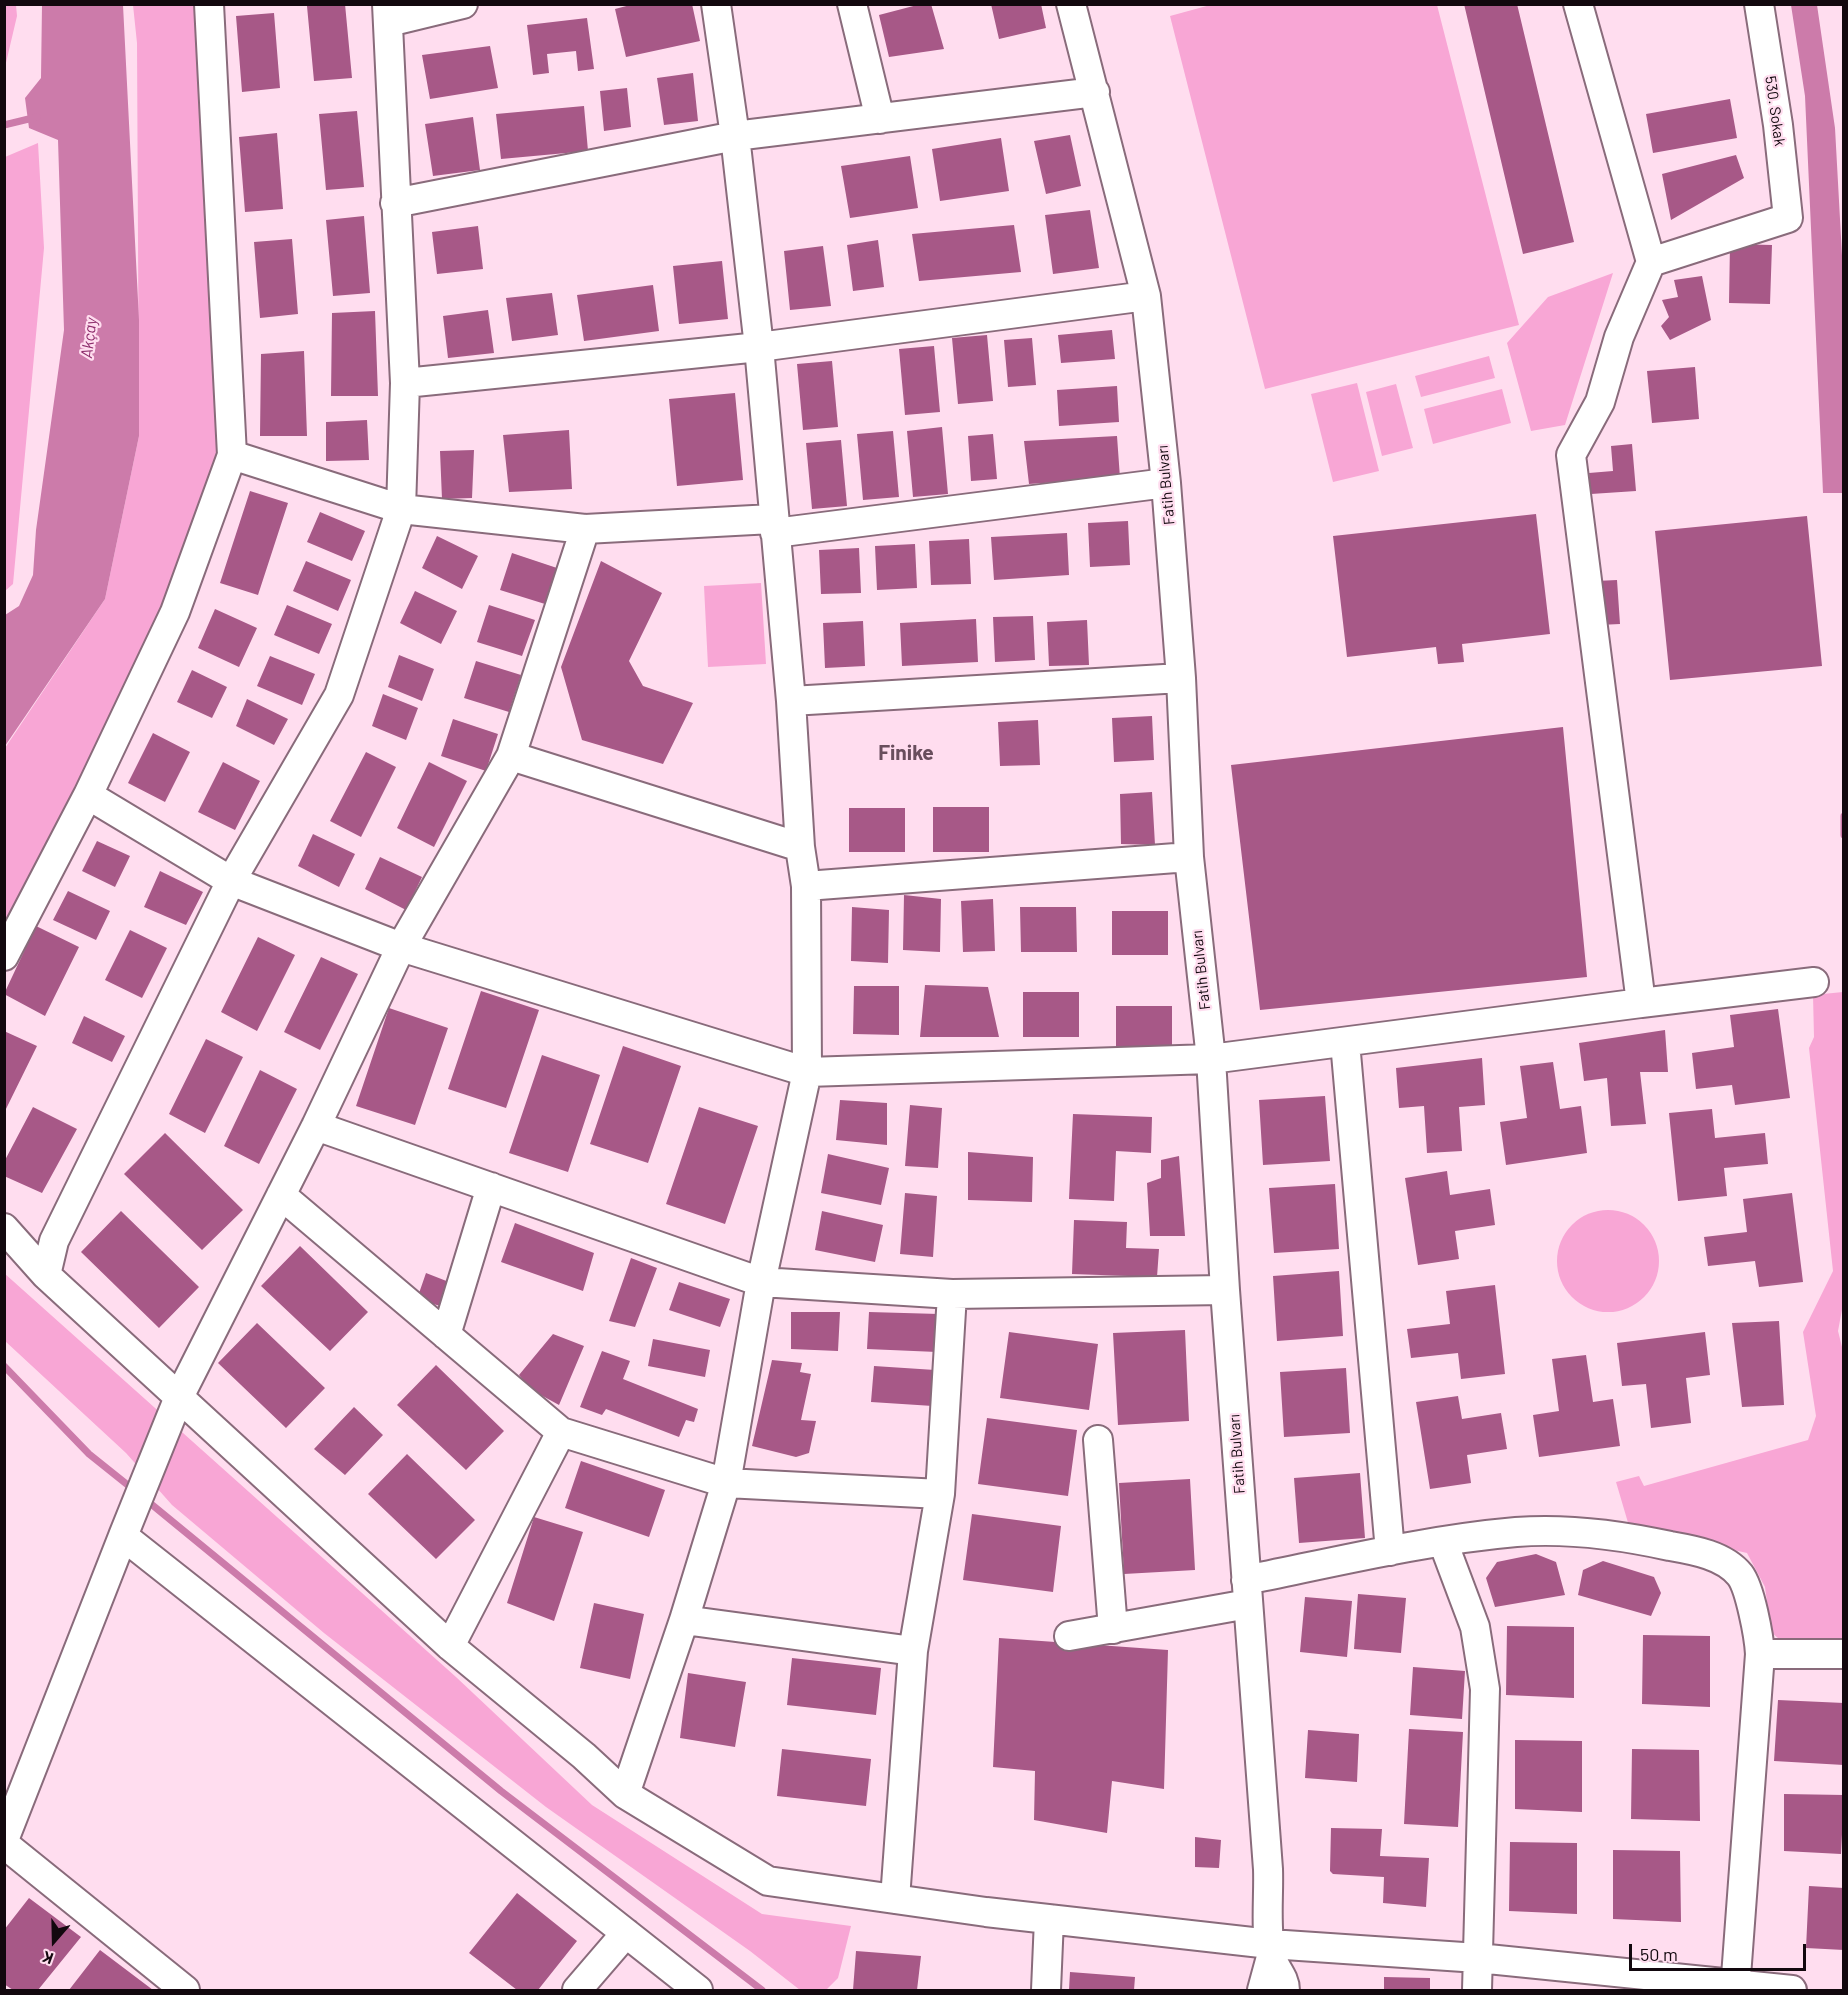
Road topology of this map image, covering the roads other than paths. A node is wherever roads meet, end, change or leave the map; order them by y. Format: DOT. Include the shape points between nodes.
graph roads {
  1 [pos="209,4"];
  2 [pos="464,4"];
  3 [pos="716,4"];
  4 [pos="852,4"];
  5 [pos="1071,4"];
  6 [pos="1578,4"];
  7 [pos="1760,4"];
  8 [pos="388,13"];
  9 [pos="1095,92"];
  10 [pos="880,119"];
  11 [pos="735,136"];
  12 [pos="396,203"];
  13 [pos="1651,262"];
  14 [pos="1146,296"];
  15 [pos="759,347"];
  16 [pos="405,383"];
  17 [pos="232,454"];
  18 [pos="1166,483"];
  19 [pos="401,509"];
  20 [pos="774,526"];
  21 [pos="585,530"];
  22 [pos="1181,678"];
  23 [pos="790,701"];
  24 [pos="511,756"];
  25 [pos="88,795"];
  26 [pos="800,847"];
  27 [pos="1189,857"];
  28 [pos="231,881"];
  29 [pos="806,886"];
  30 [pos="401,947"];
  31 [pos="4,956"];
  32 [pos="1814,981"];
  33 [pos="1641,1003"];
  34 [pos="1345,1042"];
  35 [pos="1211,1059"];
  36 [pos="807,1072"];
  37 [pos="316,1126"];
  38 [pos="491,1187"];
  39 [pos="281,1195"];
  40 [pos="4,1228"];
  41 [pos="4,1239"];
  42 [pos="46,1275"];
  43 [pos="761,1282"];
  44 [pos="1225,1290"];
  45 [pos="952,1294"];
  46 [pos="446,1335"];
  47 [pos="179,1397"];
  48 [pos="561,1432"];
  49 [pos="1098,1440"];
  50 [pos="726,1483"];
  51 [pos="940,1494"];
  52 [pos="123,1536"];
  53 [pos="1443,1542"];
  54 [pos="1390,1551"];
  55 [pos="1247,1592"];
  56 [pos="684,1620"];
  57 [pos="1113,1629"];
  58 [pos="1069,1636"];
  59 [pos="450,1646"];
  60 [pos="913,1651"];
  61 [pos="1760,1654"];
  62 [pos="1844,1654"];
  63 [pos="625,1794"];
  64 [pos="4,1842"];
  65 [pos="895,1899"];
  66 [pos="1049,1919"];
  67 [pos="626,1933"];
  68 [pos="1270,1951"];
  69 [pos="1478,1958"];
  70 [pos="1736,1987"];
  71 [pos="185,1990"];
  72 [pos="577,1990"];
  73 [pos="698,1990"];
  74 [pos="1046,1990"];
  75 [pos="1262,1990"];
  76 [pos="1285,1990"];
  77 [pos="1477,1990"];
  78 [pos="1792,1990"];
  1 -- 17 [label="street"];
  2 -- 8 [label="street"];
  3 -- 11 [label="street"];
  4 -- 10 [label="street"];
  5 -- 9 [label="street, Fatih Bulvarı"];
  6 -- 13 [label="street"];
  7 -- 13 [label="street, 530. Sokak" via="1788,218"];
  8 -- 12 [label="street"];
  9 -- 10 [label="street"];
  9 -- 14 [label="street, Fatih Bulvarı"];
  10 -- 11 [label="street"];
  11 -- 12 [label="street"];
  11 -- 15 [label="street"];
  12 -- 16 [label="street"];
  13 -- 33 [label="street" via="1619,337 1600,402 1571,455"];
  14 -- 15 [label="street"];
  14 -- 18 [label="street, Fatih Bulvarı"];
  15 -- 16 [label="street"];
  15 -- 20 [label="street"];
  16 -- 19 [label="street"];
  17 -- 19 [label="street"];
  17 -- 25 [label="street" via="175,612"];
  18 -- 20 [label="street"];
  18 -- 22 [label="street, Fatih Bulvarı"];
  19 -- 21 [label="street"];
  19 -- 28 [label="street" via="339,695"];
  20 -- 21 [label="street"];
  20 -- 23 [label="street"];
  21 -- 24 [label="street"];
  22 -- 23 [label="street"];
  22 -- 27 [label="street, Fatih Bulvarı"];
  23 -- 26 [label="street"];
  24 -- 26 [label="street"];
  24 -- 30 [label="street"];
  25 -- 28 [label="street"];
  25 -- 31 [label="street"];
  26 -- 29 [label="street"];
  27 -- 29 [label="street"];
  27 -- 35 [label="street, Fatih Bulvarı"];
  28 -- 30 [label="street"];
  28 -- 42 [label="street" via="54,1241"];
  29 -- 36 [label="street"];
  30 -- 36 [label="street"];
  30 -- 37 [label="street"];
  32 -- 33 [label="street"];
  33 -- 34 [label="street"];
  34 -- 35 [label="street"];
  34 -- 54 [label="street"];
  35 -- 36 [label="street"];
  35 -- 44 [label="street, Fatih Bulvarı"];
  36 -- 43 [label="street"];
  37 -- 38 [label="street"];
  37 -- 39 [label="street"];
  38 -- 43 [label="street"];
  38 -- 46 [label="street"];
  39 -- 46 [label="street"];
  39 -- 47 [label="street"];
  40 -- 42 [label="street"];
  41 -- 42 [label="street"];
  42 -- 47 [label="street"];
  43 -- 45 [label="street"];
  43 -- 50 [label="street"];
  44 -- 45 [label="street"];
  44 -- 55 [label="street, Fatih Bulvarı"];
  45 -- 51 [label="street"];
  46 -- 48 [label="street"];
  47 -- 52 [label="street"];
  47 -- 59 [label="street"];
  48 -- 50 [label="street"];
  48 -- 59 [label="street"];
  49 -- 57 [label="street"];
  50 -- 51 [label="street"];
  50 -- 56 [label="street"];
  51 -- 60 [label="street"];
  52 -- 64 [label="street"];
  52 -- 67 [label="street"];
  53 -- 54 [label="street"];
  53 -- 61 [label="street" via="1517,1532 1615,1534 1697,1551 1727,1563 1741,1576"];
  53 -- 69 [label="street" via="1475,1627 1485,1689"];
  54 -- 55 [label="street"];
  55 -- 57 [label="street"];
  55 -- 68 [label="street, Fatih Bulvarı" via="1268,1869"];
  56 -- 60 [label="street"];
  56 -- 63 [label="street"];
  57 -- 58 [label="street"];
  59 -- 63 [label="street"];
  60 -- 65 [label="street"];
  61 -- 62 [label="street"];
  61 -- 70 [label="street"];
  63 -- 65 [label="street" via="768,1881"];
  64 -- 71 [label="street"];
  65 -- 66 [label="street"];
  66 -- 68 [label="street"];
  66 -- 74 [label="street"];
  67 -- 72 [label="street"];
  67 -- 73 [label="street"];
  68 -- 69 [label="street"];
  68 -- 75 [label="street"];
  68 -- 76 [label="street"];
  69 -- 70 [label="street"];
  69 -- 77 [label="street"];
  70 -- 78 [label="street"];
}
